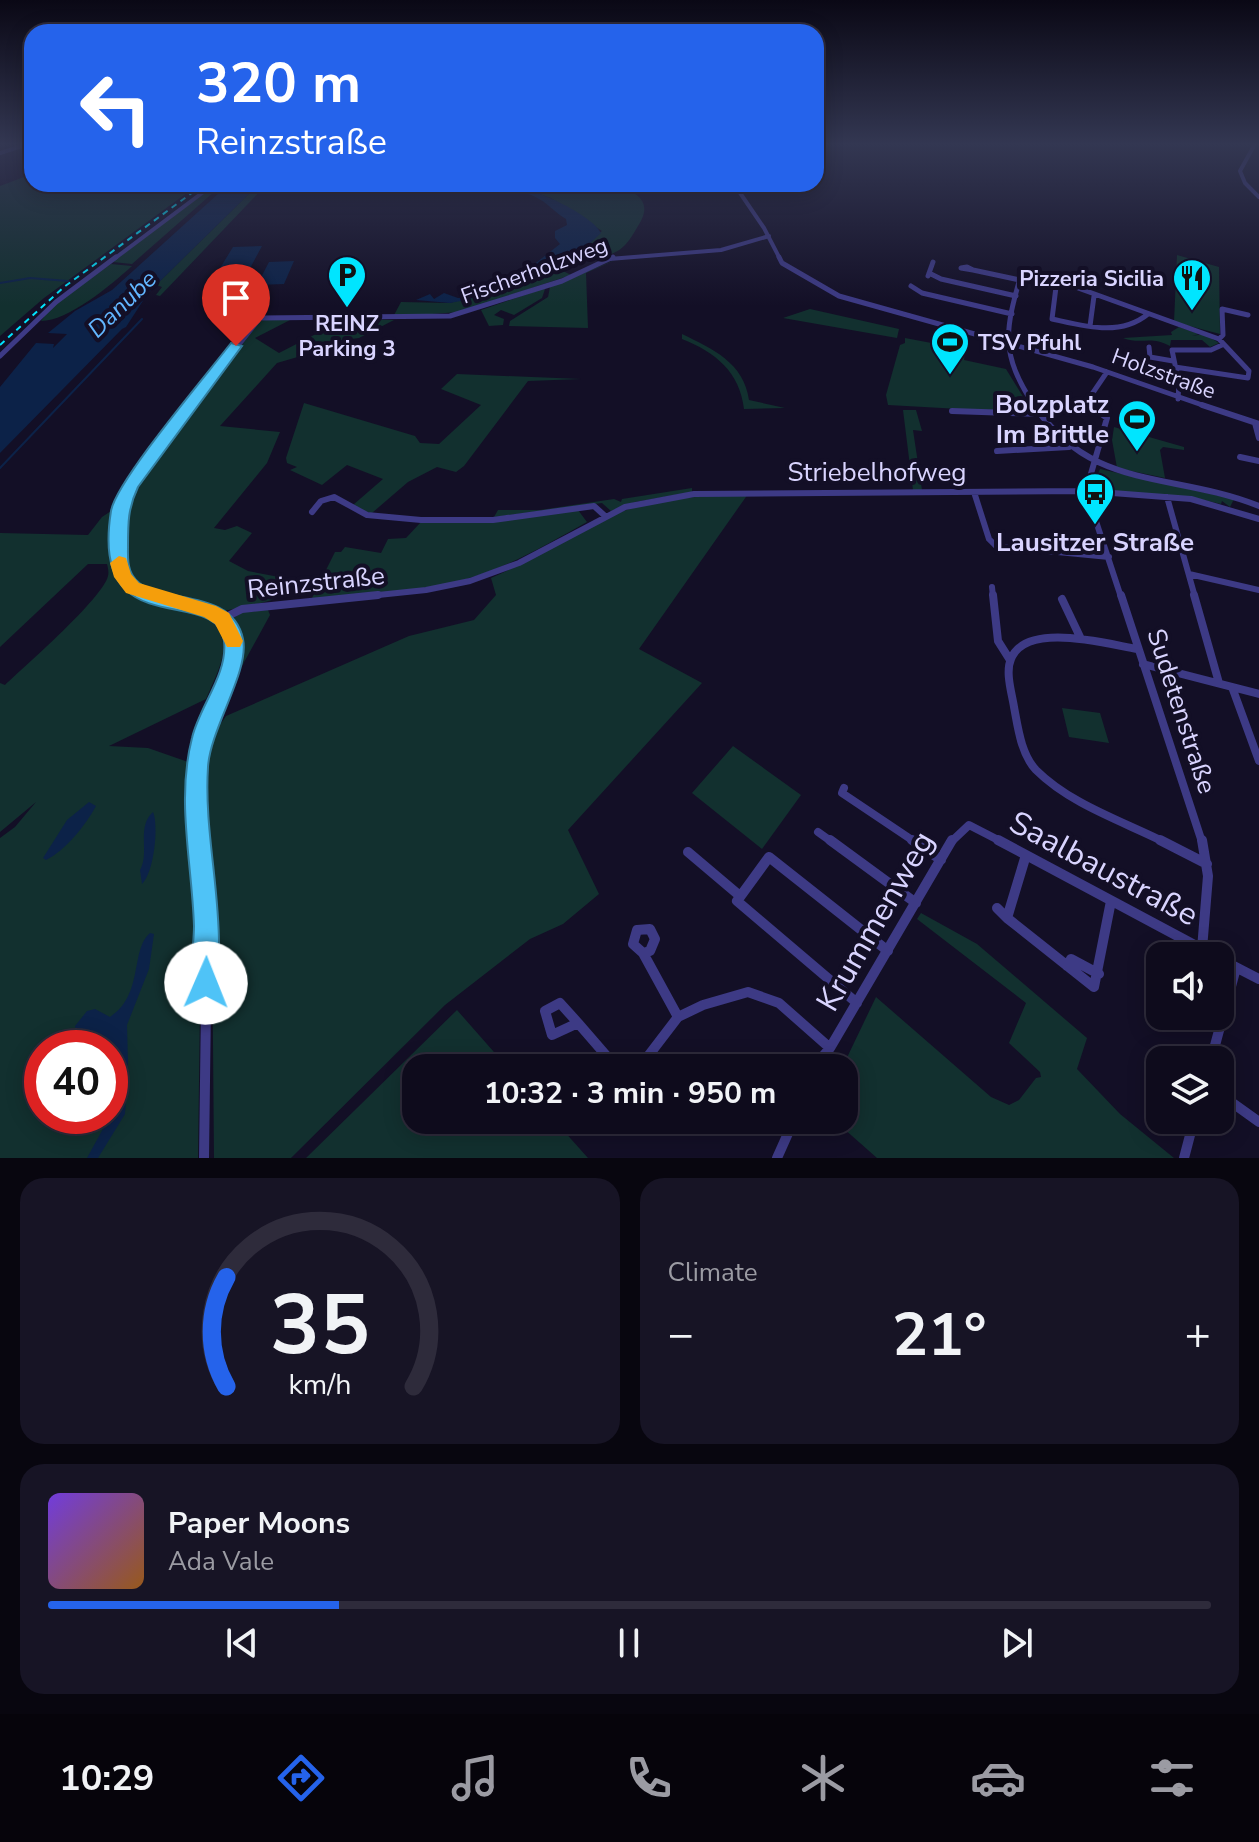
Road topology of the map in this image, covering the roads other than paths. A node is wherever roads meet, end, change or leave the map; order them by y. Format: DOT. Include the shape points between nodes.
graph roads {
  1 [pos="195,198"];
  2 [pos="743,198"];
  3 [pos="769,236"];
  4 [pos="933,262"];
  5 [pos="974,271"];
  6 [pos="1020,280"];
  7 [pos="1060,282"];
  8 [pos="911,287"];
  9 [pos="1016,296"];
  10 [pos="1094,296"];
  11 [pos="1012,314"];
  12 [pos="1148,314"];
  13 [pos="1248,315"];
  14 [pos="260,318"];
  15 [pos="1090,326"];
  16 [pos="1005,342"];
  17 [pos="1221,342"];
  18 [pos="1149,347"];
  19 [pos="0,356"];
  20 [pos="1174,364"];
  21 [pos="1107,372"];
  22 [pos="1178,399"];
  23 [pos="952,411"];
  24 [pos="1040,414"];
  25 [pos="1257,424"];
  26 [pos="1259,438"];
  27 [pos="1069,447"];
  28 [pos="997,451"];
  29 [pos="1240,457"];
  30 [pos="1259,461"];
  31 [pos="1096,463"];
  32 [pos="1086,491"];
  33 [pos="974,492"];
  34 [pos="669,497"];
  35 [pos="1167,497"];
  36 [pos="1259,506"];
  37 [pos="312,512"];
  38 [pos="605,516"];
  39 [pos="1259,519"];
  40 [pos="1109,557"];
  41 [pos="1189,574"];
  42 [pos="992,587"];
  43 [pos="1259,590"];
  44 [pos="1062,599"];
  45 [pos="222,619"];
  46 [pos="1081,639"];
  47 [pos="1003,647"];
  48 [pos="1018,649"];
  49 [pos="1137,649"];
  50 [pos="1010,660"];
  51 [pos="1143,664"];
  52 [pos="1219,683"];
  53 [pos="1232,687"];
  54 [pos="1259,694"];
  55 [pos="1259,761"];
  56 [pos="844,788"];
  57 [pos="969,825"];
  58 [pos="818,832"];
  59 [pos="688,852"];
  60 [pos="1026,855"];
  61 [pos="941,860"];
  62 [pos="1207,864"];
  63 [pos="740,896"];
  64 [pos="1111,901"];
  65 [pos="916,903"];
  66 [pos="997,908"];
  67 [pos="1007,918"];
  68 [pos="1189,942"];
  69 [pos="1202,942"];
  70 [pos="888,951"];
  71 [pos="643,953"];
  72 [pos="1236,968"];
  73 [pos="1259,979"];
  74 [pos="857,1003"];
  75 [pos="678,1017"];
  76 [pos="579,1023"];
  77 [pos="1215,1046"];
  78 [pos="830,1048"];
  79 [pos="605,1054"];
  80 [pos="650,1054"];
  81 [pos="825,1054"];
  82 [pos="828,1054"];
  83 [pos="1234,1104"];
  84 [pos="1259,1122"];
  85 [pos="788,1134"];
  86 [pos="1190,1134"];
  87 [pos="204,1158"];
  88 [pos="777,1158"];
  89 [pos="1184,1158"];
  1 -- 19 [label="street" via="56,302"];
  2 -- 3 [label="street, Holzstraße"];
  3 -- 14 [label="street, Fischerholzweg" via="721,250 613,257 562,281 450,316"];
  3 -- 16 [label="street, Holzstraße" via="786,266 839,296"];
  4 -- 9 [label="street" via="929,273 941,279"];
  5 -- 6 [label="street"];
  6 -- 7 [label="street" via="1023,270"];
  6 -- 9 [label="street"];
  7 -- 10 [label="street"];
  7 -- 15 [label="street" via="1052,319"];
  8 -- 11 [label="street" via="959,304"];
  9 -- 11 [label="street"];
  10 -- 12 [label="street"];
  10 -- 15 [label="street"];
  11 -- 16 [label="street"];
  12 -- 15 [label="street" via="1139,324"];
  12 -- 17 [label="street"];
  13 -- 17 [label="street" via="1222,309"];
  14 -- 45 [label="street, Reinzstraße" via="139,474 120,507 119,562 125,581 140,592 198,606"];
  16 -- 21 [label="street, Holzstraße"];
  16 -- 24 [label="street" via="1010,365"];
  17 -- 20 [label="street" via="1211,350 1173,350"];
  17 -- 20 [label="street" via="1249,371 1248,378"];
  18 -- 20 [label="street" via="1150,357"];
  20 -- 22 [label="street"];
  21 -- 22 [label="street, Holzstraße"];
  21 -- 31 [label="street" via="1089,404 1107,418"];
  22 -- 25 [label="street, Holzstraße"];
  23 -- 24 [label="street"];
  24 -- 27 [label="street"];
  25 -- 26 [label="street"];
  27 -- 28 [label="street"];
  27 -- 31 [label="street"];
  29 -- 30 [label="street"];
  31 -- 32 [label="street"];
  31 -- 36 [label="street" via="1212,489"];
  32 -- 33 [label="street, Striebelhofweg"];
  32 -- 35 [label="street, Striebelhofweg"];
  32 -- 40 [label="street, Sudetenstraße"];
  33 -- 34 [label="street, Striebelhofweg"];
  33 -- 40 [label="street" via="996,546"];
  34 -- 38 [label="street, Reinzstraße"];
  35 -- 39 [label="street, Striebelhofweg" via="1208,502"];
  35 -- 41 [label="street"];
  37 -- 38 [label="street" via="321,501 334,497 367,515 421,520 493,520 594,506"];
  38 -- 45 [label="street, Reinzstraße" via="519,563 470,581 253,607"];
  40 -- 49 [label="street, Sudetenstraße"];
  41 -- 43 [label="street"];
  41 -- 52 [label="street"];
  42 -- 47 [label="street"];
  44 -- 46 [label="street"];
  45 -- 87 [label="street" via="234,639 233,652 204,733 196,776 207,926"];
  46 -- 48 [label="street" via="1051,636"];
  46 -- 49 [label="street"];
  47 -- 48 [label="street"];
  47 -- 50 [label="street"];
  48 -- 50 [label="street"];
  49 -- 51 [label="street, Sudetenstraße"];
  50 -- 62 [label="street" via="1020,739 1046,781"];
  51 -- 52 [label="street"];
  51 -- 62 [label="street, Sudetenstraße"];
  52 -- 53 [label="street"];
  53 -- 54 [label="street"];
  53 -- 55 [label="street"];
  56 -- 61 [label="street" via="842,793"];
  57 -- 60 [label="street, Saalbaustraße"];
  57 -- 61 [label="street, Krummenweg" via="955,835"];
  58 -- 65 [label="street"];
  59 -- 63 [label="street"];
  60 -- 64 [label="street, Saalbaustraße"];
  60 -- 67 [label="street"];
  61 -- 65 [label="street, Krummenweg"];
  62 -- 69 [label="street, Sudetenstraße"];
  63 -- 70 [label="street" via="769,857"];
  63 -- 74 [label="street" via="737,901"];
  64 -- 67 [label="street" via="1099,974 1076,959 1067,966"];
  64 -- 68 [label="street, Saalbaustraße"];
  65 -- 70 [label="street, Krummenweg"];
  66 -- 67 [label="street"];
  70 -- 74 [label="street, Krummenweg"];
  71 -- 75 [label="street"];
  72 -- 73 [label="street"];
  72 -- 77 [label="street"];
  74 -- 78 [label="street, Krummenweg"];
  75 -- 78 [label="street" via="748,992 779,1003"];
  75 -- 80 [label="street"];
  76 -- 79 [label="street"];
  78 -- 81 [label="street, Krummenweg"];
  78 -- 82 [label="street, Krummenweg"];
  83 -- 84 [label="street"];
  85 -- 88 [label="street"];
  86 -- 89 [label="street"];
}
